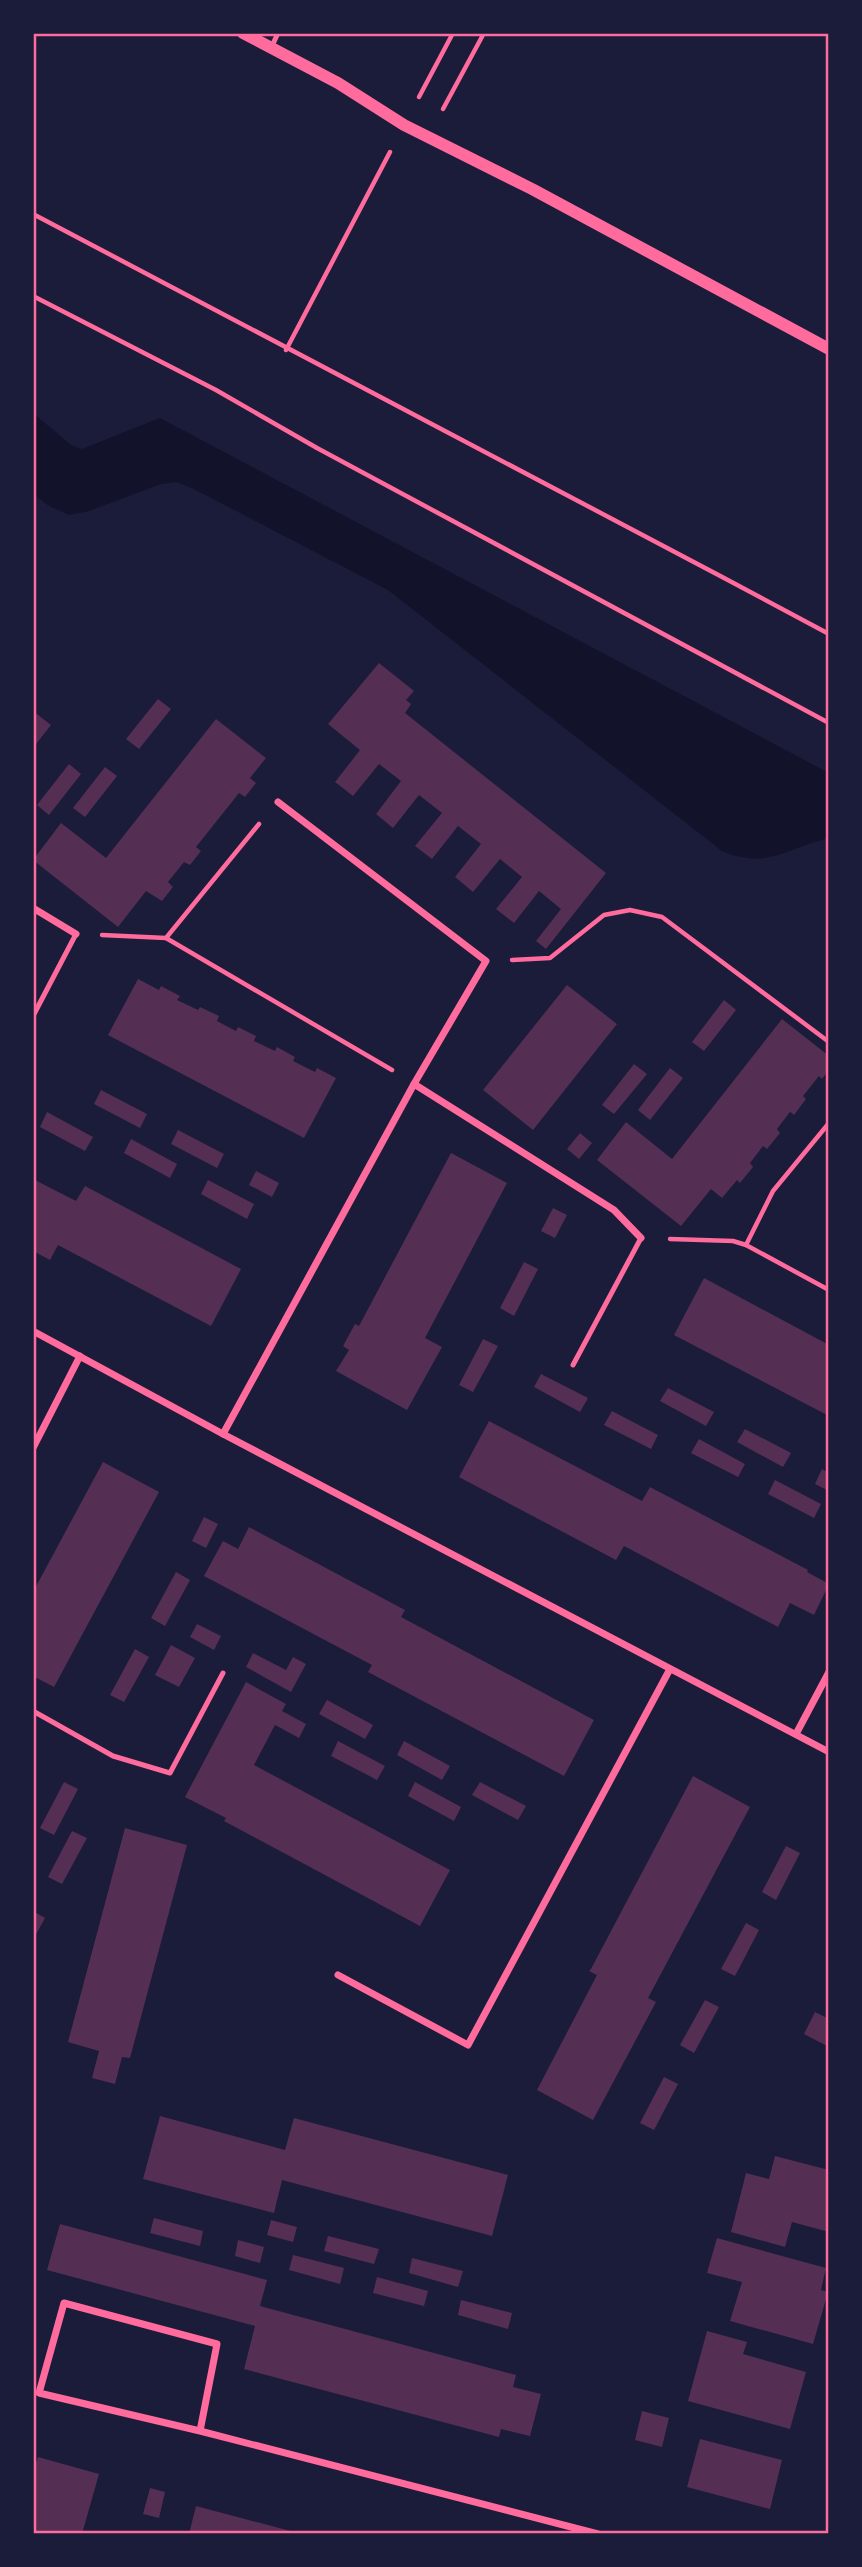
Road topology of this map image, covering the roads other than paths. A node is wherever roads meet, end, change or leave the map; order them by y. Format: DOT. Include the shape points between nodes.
graph roads {
  1 [pos="243,33"];
  2 [pos="278,33"];
  3 [pos="270,48"];
  4 [pos="829,349"];
  5 [pos="278,802"];
  6 [pos="33,908"];
  7 [pos="76,934"];
  8 [pos="33,1016"];
  9 [pos="414,1084"];
  10 [pos="641,1238"];
  11 [pos="33,1331"];
  12 [pos="80,1356"];
  13 [pos="573,1365"];
  14 [pos="223,1434"];
  15 [pos="33,1448"];
  16 [pos="670,1669"];
  17 [pos="829,1672"];
  18 [pos="223,1673"];
  19 [pos="33,1711"];
  20 [pos="796,1734"];
  21 [pos="829,1752"];
  22 [pos="338,1975"];
  23 [pos="36,2394"];
  24 [pos="200,2431"];
  25 [pos="598,2534"];
  1 -- 3 [label="street"];
  2 -- 3 [label="lane"];
  3 -- 4 [label="street" via="428,138"];
  5 -- 9 [label="street" via="486,961"];
  6 -- 7 [label="street"];
  7 -- 8 [label="lane"];
  9 -- 10 [label="street" via="614,1210"];
  9 -- 14 [label="street"];
  10 -- 13 [label="lane"];
  11 -- 12 [label="street"];
  12 -- 14 [label="street"];
  12 -- 15 [label="street"];
  14 -- 16 [label="street"];
  16 -- 20 [label="street"];
  16 -- 22 [label="street" via="468,2045"];
  17 -- 20 [label="street"];
  18 -- 19 [label="lane" via="170,1773 113,1756"];
  20 -- 21 [label="street"];
  23 -- 24 [label="street"];
  23 -- 24 [label="street" via="64,2303 217,2344"];
  24 -- 25 [label="street"];
}
